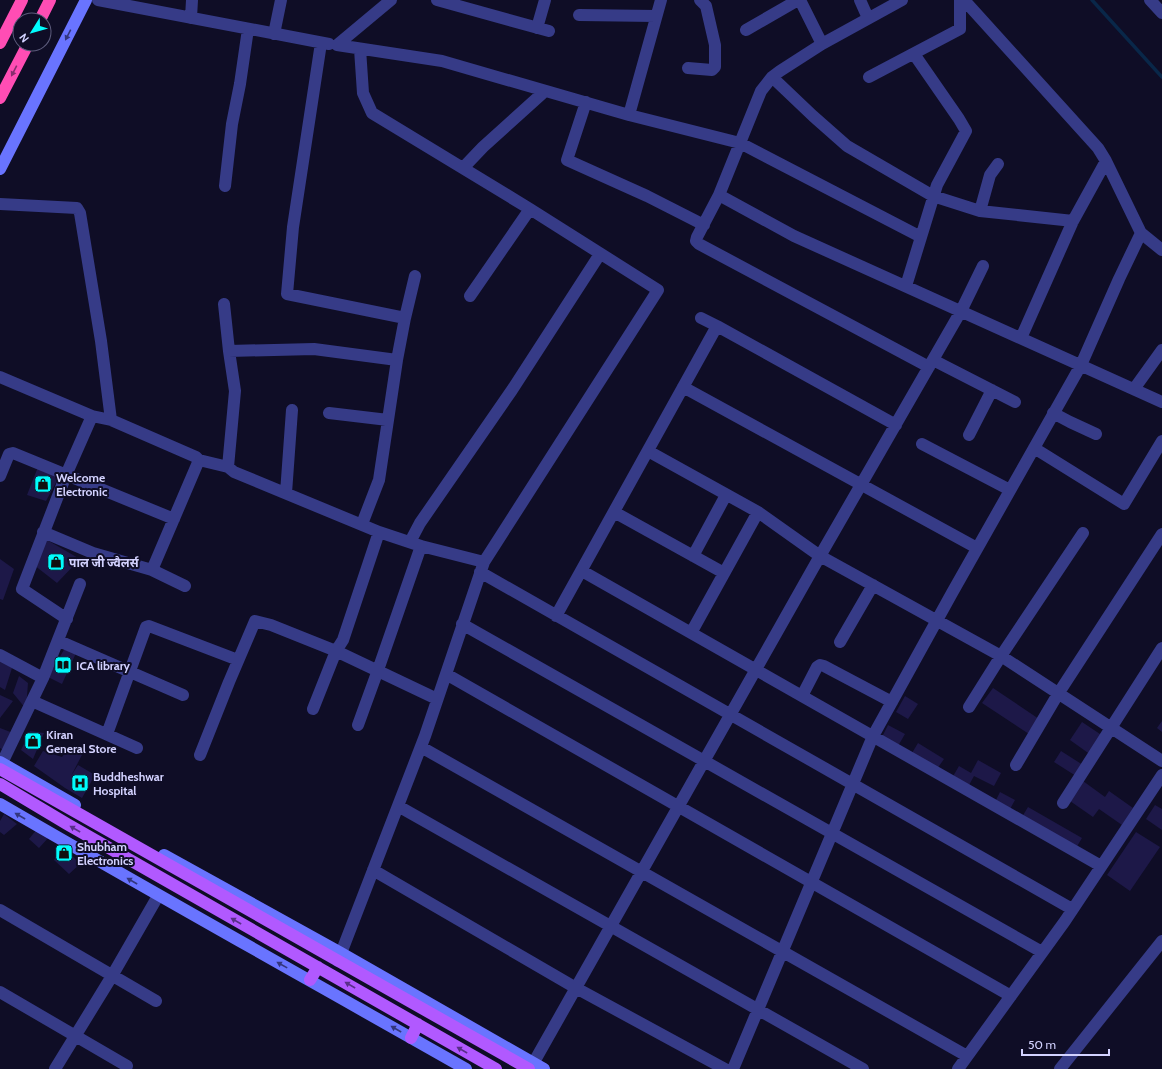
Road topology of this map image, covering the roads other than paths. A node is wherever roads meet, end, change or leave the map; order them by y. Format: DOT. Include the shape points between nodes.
graph roads {
  1 [pos="22,0"];
  2 [pos="50,0"];
  3 [pos="86,0"];
  4 [pos="98,0"];
  5 [pos="192,0"];
  6 [pos="282,0"];
  7 [pos="391,0"];
  8 [pos="438,0"];
  9 [pos="545,0"];
  10 [pos="661,0"];
  11 [pos="799,0"];
  12 [pos="860,0"];
  13 [pos="902,0"];
  14 [pos="960,0"];
  15 [pos="964,0"];
  16 [pos="1150,0"];
  17 [pos="707,2"];
  18 [pos="44,12"];
  19 [pos="1162,14"];
  20 [pos="579,15"];
  21 [pos="656,16"];
  22 [pos="191,18"];
  23 [pos="868,18"];
  24 [pos="537,28"];
  25 [pos="248,30"];
  26 [pos="746,30"];
  27 [pos="549,31"];
  28 [pos="274,34"];
  29 [pos="0,43"];
  30 [pos="321,43"];
  31 [pos="822,44"];
  32 [pos="337,45"];
  33 [pos="360,48"];
  34 [pos="24,52"];
  35 [pos="914,54"];
  36 [pos="688,68"];
  37 [pos="772,77"];
  38 [pos="869,77"];
  39 [pos="545,91"];
  40 [pos="0,98"];
  41 [pos="586,102"];
  42 [pos="629,114"];
  43 [pos="740,143"];
  44 [pos="1106,161"];
  45 [pos="998,164"];
  46 [pos="463,168"];
  47 [pos="0,169"];
  48 [pos="225,186"];
  49 [pos="719,195"];
  50 [pos="933,196"];
  51 [pos="0,204"];
  52 [pos="530,210"];
  53 [pos="980,211"];
  54 [pos="1073,220"];
  55 [pos="704,225"];
  56 [pos="1141,233"];
  57 [pos="921,237"];
  58 [pos="1162,250"];
  59 [pos="600,254"];
  60 [pos="983,266"];
  61 [pos="415,276"];
  62 [pos="906,286"];
  63 [pos="470,296"];
  64 [pos="224,304"];
  65 [pos="961,311"];
  66 [pos="405,318"];
  67 [pos="701,318"];
  68 [pos="717,326"];
  69 [pos="1021,338"];
  70 [pos="1162,350"];
  71 [pos="229,351"];
  72 [pos="397,360"];
  73 [pos="931,363"];
  74 [pos="1081,364"];
  75 [pos="0,377"];
  76 [pos="683,387"];
  77 [pos="1134,389"];
  78 [pos="992,390"];
  79 [pos="1015,402"];
  80 [pos="1162,402"];
  81 [pos="292,410"];
  82 [pos="328,413"];
  83 [pos="1053,413"];
  84 [pos="92,416"];
  85 [pos="111,420"];
  86 [pos="388,420"];
  87 [pos="896,425"];
  88 [pos="1096,434"];
  89 [pos="969,435"];
  90 [pos="1162,441"];
  91 [pos="922,444"];
  92 [pos="1034,448"];
  93 [pos="648,452"];
  94 [pos="199,460"];
  95 [pos="228,467"];
  96 [pos="66,475"];
  97 [pos="0,476"];
  98 [pos="862,485"];
  99 [pos="1010,490"];
  100 [pos="286,493"];
  101 [pos="726,495"];
  102 [pos="614,512"];
  103 [pos="758,512"];
  104 [pos="174,519"];
  105 [pos="362,524"];
  106 [pos="43,532"];
  107 [pos="379,532"];
  108 [pos="1083,533"];
  109 [pos="1162,534"];
  110 [pos="416,544"];
  111 [pos="977,548"];
  112 [pos="693,556"];
  113 [pos="820,556"];
  114 [pos="482,567"];
  115 [pos="152,570"];
  116 [pos="582,571"];
  117 [pos="724,574"];
  118 [pos="80,584"];
  119 [pos="873,585"];
  120 [pos="185,586"];
  121 [pos="556,616"];
  122 [pos="67,619"];
  123 [pos="937,621"];
  124 [pos="462,624"];
  125 [pos="691,633"];
  126 [pos="59,641"];
  127 [pos="840,642"];
  128 [pos="1162,648"];
  129 [pos="336,651"];
  130 [pos="0,655"];
  131 [pos="1001,656"];
  132 [pos="238,660"];
  133 [pos="378,670"];
  134 [pos="756,670"];
  135 [pos="129,671"];
  136 [pos="446,674"];
  137 [pos="44,678"];
  138 [pos="1058,694"];
  139 [pos="183,695"];
  140 [pos="802,696"];
  141 [pos="438,699"];
  142 [pos="32,700"];
  143 [pos="892,702"];
  144 [pos="969,707"];
  145 [pos="313,709"];
  146 [pos="731,715"];
  147 [pos="358,725"];
  148 [pos="1112,729"];
  149 [pos="107,734"];
  150 [pos="873,736"];
  151 [pos="421,747"];
  152 [pos="137,748"];
  153 [pos="200,755"];
  154 [pos="705,761"];
  155 [pos="1162,762"];
  156 [pos="1,765"];
  157 [pos="1016,765"];
  158 [pos="1162,774"];
  159 [pos="0,784"];
  160 [pos="853,784"];
  161 [pos="1063,803"];
  162 [pos="0,804"];
  163 [pos="398,806"];
  164 [pos="679,807"];
  165 [pos="832,833"];
  166 [pos="1101,866"];
  167 [pos="373,870"];
  168 [pos="641,872"];
  169 [pos="811,882"];
  170 [pos="158,896"];
  171 [pos="1072,909"];
  172 [pos="0,910"];
  173 [pos="611,926"];
  174 [pos="1162,941"];
  175 [pos="782,952"];
  176 [pos="1042,952"];
  177 [pos="339,957"];
  178 [pos="318,967"];
  179 [pos="112,976"];
  180 [pos="310,980"];
  181 [pos="576,988"];
  182 [pos="0,992"];
  183 [pos="1011,996"];
  184 [pos="156,1001"];
  185 [pos="758,1009"];
  186 [pos="418,1024"];
  187 [pos="75,1036"];
  188 [pos="411,1038"];
  189 [pos="967,1056"];
  190 [pos="449,1065"];
  191 [pos="532,1066"];
  192 [pos="55,1069"];
  193 [pos="125,1069"];
  194 [pos="466,1069"];
  195 [pos="496,1069"];
  196 [pos="544,1069"];
  197 [pos="725,1069"];
  198 [pos="733,1069"];
  199 [pos="864,1069"];
  200 [pos="958,1069"];
  201 [pos="1060,1069"];
  1 -- 29 [label="highway"];
  2 -- 18 [label="highway"];
  3 -- 47 [label="street, one-way"];
  4 -- 22 [label="street"];
  5 -- 22 [label="street"];
  6 -- 28 [label="street"];
  7 -- 32 [label="street"];
  8 -- 24 [label="street"];
  9 -- 24 [label="street"];
  10 -- 21 [label="street"];
  11 -- 26 [label="street"];
  11 -- 31 [label="street"];
  12 -- 23 [label="street"];
  13 -- 23 [label="street"];
  14 -- 35 [label="street" via="960,29"];
  15 -- 44 [label="street" via="1098,148"];
  16 -- 19 [label="street"];
  17 -- 36 [label="street" via="715,45 715,67 712,70"];
  20 -- 21 [label="street"];
  21 -- 42 [label="street"];
  22 -- 25 [label="street"];
  23 -- 31 [label="street"];
  24 -- 27 [label="street"];
  25 -- 28 [label="street"];
  25 -- 48 [label="street" via="232,124"];
  28 -- 30 [label="street"];
  30 -- 32 [label="street"];
  30 -- 66 [label="street" via="293,227 287,294"];
  31 -- 37 [label="street"];
  32 -- 33 [label="street"];
  33 -- 39 [label="street" via="442,61"];
  33 -- 46 [label="street" via="363,93 372,113"];
  34 -- 40 [label="highway, one-way"];
  35 -- 38 [label="street"];
  35 -- 50 [label="street" via="966,131"];
  37 -- 43 [label="street" via="761,91"];
  37 -- 50 [label="street" via="847,146"];
  39 -- 41 [label="street"];
  39 -- 46 [label="street"];
  41 -- 42 [label="street"];
  41 -- 55 [label="street" via="567,160"];
  42 -- 43 [label="street"];
  43 -- 49 [label="street"];
  43 -- 57 [label="street"];
  44 -- 54 [label="street"];
  44 -- 56 [label="street"];
  45 -- 53 [label="street" via="990,175"];
  46 -- 52 [label="street"];
  49 -- 55 [label="street"];
  49 -- 62 [label="street" via="794,236"];
  50 -- 53 [label="street"];
  50 -- 57 [label="street"];
  51 -- 85 [label="street" via="78,208"];
  52 -- 59 [label="street"];
  52 -- 63 [label="street"];
  53 -- 54 [label="street"];
  54 -- 69 [label="street"];
  55 -- 73 [label="street" via="697,237 696,241 699,244"];
  56 -- 58 [label="street"];
  56 -- 74 [label="street"];
  57 -- 62 [label="street"];
  59 -- 110 [label="street" via="512,390 420,523"];
  59 -- 114 [label="street" via="658,290"];
  60 -- 65 [label="street"];
  61 -- 66 [label="street"];
  62 -- 65 [label="street"];
  64 -- 71 [label="street"];
  65 -- 69 [label="street"];
  65 -- 73 [label="street"];
  66 -- 72 [label="street"];
  67 -- 68 [label="street"];
  68 -- 76 [label="street"];
  68 -- 87 [label="street"];
  69 -- 74 [label="street"];
  70 -- 77 [label="street"];
  71 -- 72 [label="street" via="314,349"];
  71 -- 95 [label="street" via="235,391"];
  72 -- 86 [label="street"];
  73 -- 78 [label="street"];
  73 -- 87 [label="street"];
  74 -- 77 [label="street"];
  74 -- 83 [label="street"];
  75 -- 84 [label="street"];
  76 -- 93 [label="street"];
  76 -- 98 [label="street"];
  77 -- 80 [label="street"];
  78 -- 79 [label="street"];
  78 -- 89 [label="street"];
  81 -- 100 [label="street"];
  82 -- 86 [label="street"];
  83 -- 88 [label="street"];
  83 -- 92 [label="street"];
  84 -- 85 [label="street"];
  84 -- 96 [label="street"];
  85 -- 94 [label="street"];
  86 -- 105 [label="street" via="379,480"];
  87 -- 98 [label="street"];
  90 -- 92 [label="street" via="1124,504"];
  91 -- 99 [label="street"];
  92 -- 99 [label="street"];
  93 -- 101 [label="street"];
  93 -- 102 [label="street"];
  94 -- 95 [label="street"];
  94 -- 104 [label="street"];
  95 -- 100 [label="street" via="234,472"];
  96 -- 97 [label="street" via="13,453 9,454"];
  96 -- 104 [label="street"];
  96 -- 106 [label="street"];
  98 -- 111 [label="street"];
  98 -- 113 [label="street"];
  99 -- 111 [label="street"];
  100 -- 105 [label="street"];
  101 -- 103 [label="street"];
  101 -- 112 [label="street"];
  102 -- 112 [label="street"];
  102 -- 116 [label="street"];
  103 -- 113 [label="street"];
  103 -- 117 [label="street"];
  104 -- 115 [label="street"];
  105 -- 107 [label="street"];
  106 -- 115 [label="street" via="93,553"];
  106 -- 122 [label="street" via="22,589"];
  107 -- 110 [label="street"];
  107 -- 129 [label="street" via="343,640"];
  108 -- 131 [label="street"];
  109 -- 138 [label="street"];
  110 -- 114 [label="street"];
  110 -- 133 [label="street"];
  111 -- 123 [label="street"];
  112 -- 117 [label="street"];
  113 -- 119 [label="street"];
  113 -- 134 [label="street"];
  114 -- 121 [label="street"];
  114 -- 124 [label="street"];
  115 -- 120 [label="street"];
  116 -- 121 [label="street"];
  116 -- 125 [label="street"];
  117 -- 125 [label="street"];
  118 -- 122 [label="street"];
  119 -- 123 [label="street"];
  119 -- 127 [label="street"];
  121 -- 146 [label="street"];
  122 -- 126 [label="street"];
  123 -- 131 [label="street"];
  123 -- 143 [label="street"];
  124 -- 136 [label="street"];
  124 -- 154 [label="street"];
  125 -- 134 [label="street"];
  126 -- 135 [label="street"];
  126 -- 137 [label="street"];
  128 -- 148 [label="street"];
  129 -- 132 [label="street" via="255,621"];
  129 -- 133 [label="street"];
  129 -- 145 [label="street"];
  130 -- 137 [label="street"];
  131 -- 138 [label="street"];
  131 -- 144 [label="street"];
  132 -- 135 [label="street" via="149,626 146,627"];
  132 -- 153 [label="street"];
  133 -- 141 [label="street"];
  133 -- 147 [label="street"];
  134 -- 140 [label="street"];
  134 -- 146 [label="street"];
  135 -- 139 [label="street"];
  135 -- 149 [label="street"];
  136 -- 141 [label="street"];
  136 -- 164 [label="street"];
  137 -- 142 [label="street"];
  138 -- 148 [label="street"];
  138 -- 157 [label="street"];
  140 -- 143 [label="street" via="820,665"];
  140 -- 150 [label="street"];
  141 -- 151 [label="street"];
  142 -- 149 [label="street"];
  142 -- 156 [label="street"];
  143 -- 150 [label="street"];
  146 -- 154 [label="street"];
  146 -- 160 [label="street"];
  148 -- 155 [label="street"];
  148 -- 161 [label="street"];
  149 -- 152 [label="street"];
  150 -- 160 [label="street"];
  150 -- 166 [label="street"];
  151 -- 163 [label="street"];
  151 -- 168 [label="street"];
  154 -- 164 [label="street"];
  154 -- 165 [label="street"];
  156 -- 177 [label="main road"];
  158 -- 166 [label="street"];
  178 -- 159 [label="main road, one-way"];
  160 -- 165 [label="street"];
  160 -- 171 [label="street"];
  170 -- 162 [label="street, one-way"];
  163 -- 167 [label="street"];
  163 -- 173 [label="street"];
  164 -- 168 [label="street"];
  164 -- 169 [label="street"];
  165 -- 169 [label="street"];
  165 -- 176 [label="street"];
  166 -- 171 [label="street"];
  167 -- 177 [label="street"];
  167 -- 181 [label="street"];
  168 -- 173 [label="street"];
  168 -- 175 [label="street"];
  169 -- 175 [label="street"];
  169 -- 183 [label="street"];
  170 -- 179 [label="street"];
  180 -- 170 [label="street, one-way"];
  171 -- 176 [label="street"];
  172 -- 179 [label="street"];
  173 -- 181 [label="street"];
  173 -- 185 [label="street"];
  174 -- 201 [label="street"];
  175 -- 185 [label="street"];
  175 -- 189 [label="street"];
  176 -- 183 [label="street"];
  177 -- 191 [label="main road"];
  178 -- 180 [label="main road"];
  186 -- 178 [label="main road, one-way"];
  179 -- 184 [label="street"];
  179 -- 187 [label="street"];
  188 -- 180 [label="street, one-way"];
  181 -- 191 [label="street"];
  181 -- 197 [label="street"];
  182 -- 187 [label="street"];
  183 -- 189 [label="street"];
  185 -- 198 [label="street"];
  185 -- 199 [label="street"];
  186 -- 188 [label="main road"];
  195 -- 186 [label="main road, one-way"];
  187 -- 192 [label="street"];
  187 -- 193 [label="street" via="127,1066"];
  188 -- 190 [label="street"];
  189 -- 200 [label="street"];
  190 -- 194 [label="street"];
  191 -- 196 [label="street"];
}
